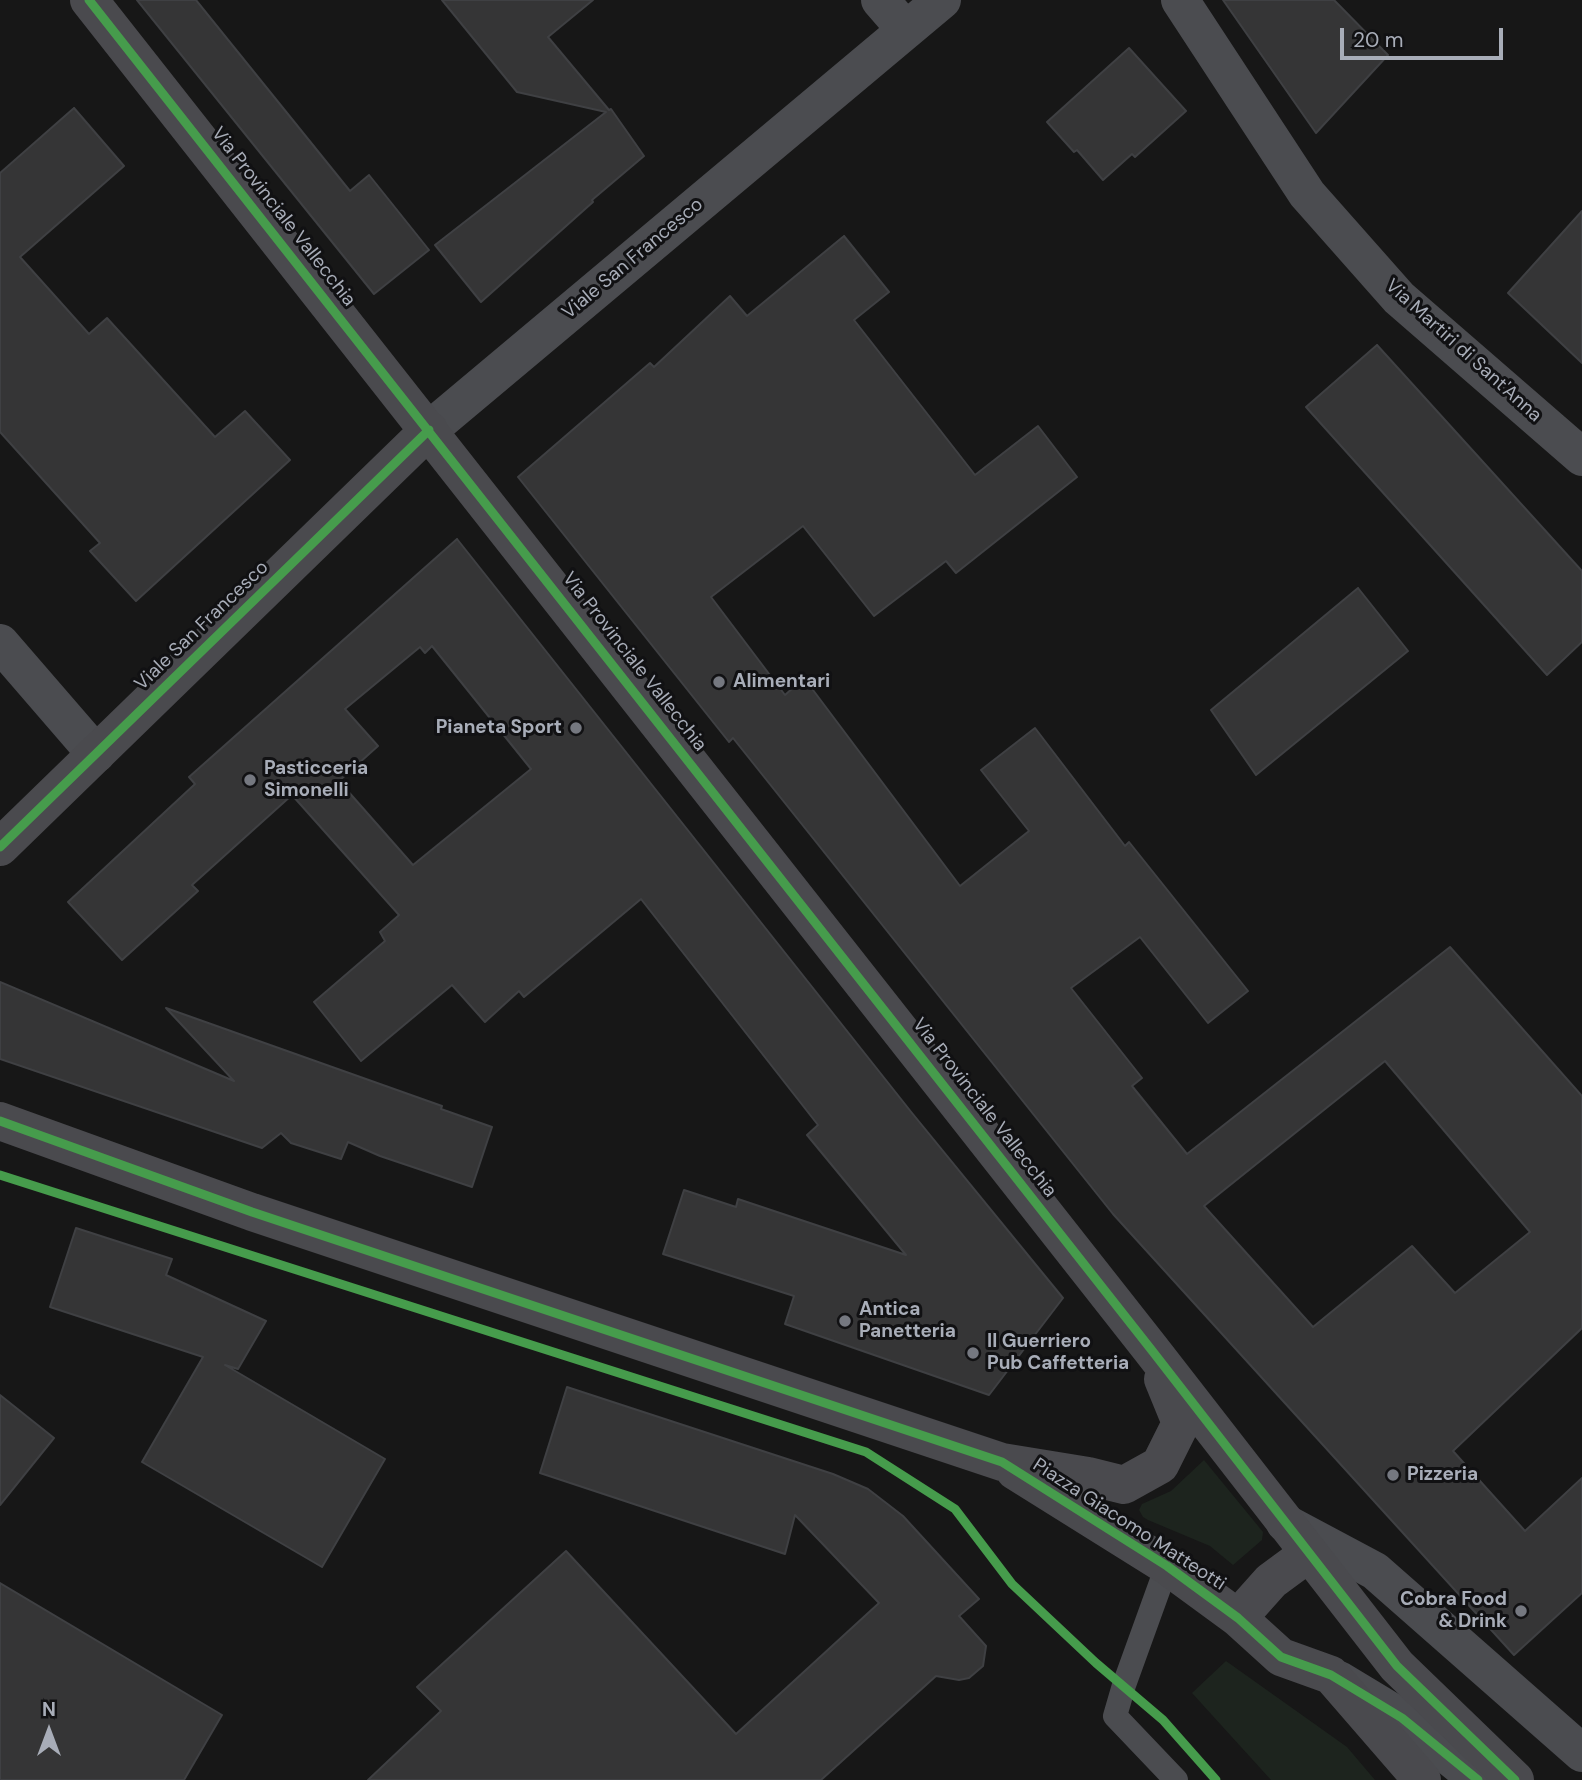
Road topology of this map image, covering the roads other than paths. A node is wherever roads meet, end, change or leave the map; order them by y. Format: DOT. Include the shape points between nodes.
graph roads {
  1 [pos="89,0"];
  2 [pos="880,0"];
  3 [pos="942,0"];
  4 [pos="1180,0"];
  5 [pos="906,30"];
  6 [pos="429,430"];
  7 [pos="1582,457"];
  8 [pos="0,643"];
  9 [pos="96,754"];
  10 [pos="0,847"];
  11 [pos="0,1121"];
  12 [pos="1150,1348"];
  13 [pos="1002,1462"];
  14 [pos="1285,1523"];
  15 [pos="1309,1553"];
  16 [pos="1167,1566"];
  17 [pos="1238,1618"];
  18 [pos="1331,1675"];
  19 [pos="1582,1753"];
  20 [pos="1176,1780"];
  21 [pos="1422,1780"];
  22 [pos="1478,1780"];
  23 [pos="1515,1780"];
  1 -- 6 [label="main road, Via Provinciale Vallecchia"];
  2 -- 5 [label="street"];
  3 -- 5 [label="street, Viale San Francesco"];
  4 -- 7 [label="street, Via Martiri di Sant'Anna" via="1307,194 1399,298"];
  5 -- 6 [label="street, Viale San Francesco"];
  6 -- 9 [label="main road, Viale San Francesco"];
  6 -- 12 [label="main road, Via Provinciale Vallecchia"];
  8 -- 9 [label="street"];
  9 -- 10 [label="main road, Viale San Francesco"];
  11 -- 13 [label="main road" via="252,1212"];
  12 -- 13 [label="main road, Piazza Giacomo Matteotti" via="1181,1423 1160,1465 1124,1485"];
  12 -- 14 [label="main road"];
  13 -- 16 [label="main road, Piazza Giacomo Matteotti"];
  14 -- 15 [label="main road"];
  14 -- 19 [label="street" via="1375,1571"];
  15 -- 17 [label="main road" via="1271,1581"];
  15 -- 23 [label="main road" via="1397,1666"];
  16 -- 17 [label="main road, Piazza Giacomo Matteotti"];
  16 -- 20 [label="lane" via="1115,1716"];
  17 -- 18 [label="main road, Piazza Giacomo Matteotti" via="1281,1657"];
  18 -- 21 [label="main road, Piazza Giacomo Matteotti"];
  18 -- 22 [label="street, Piazza Giacomo Matteotti" via="1402,1718"];
}
